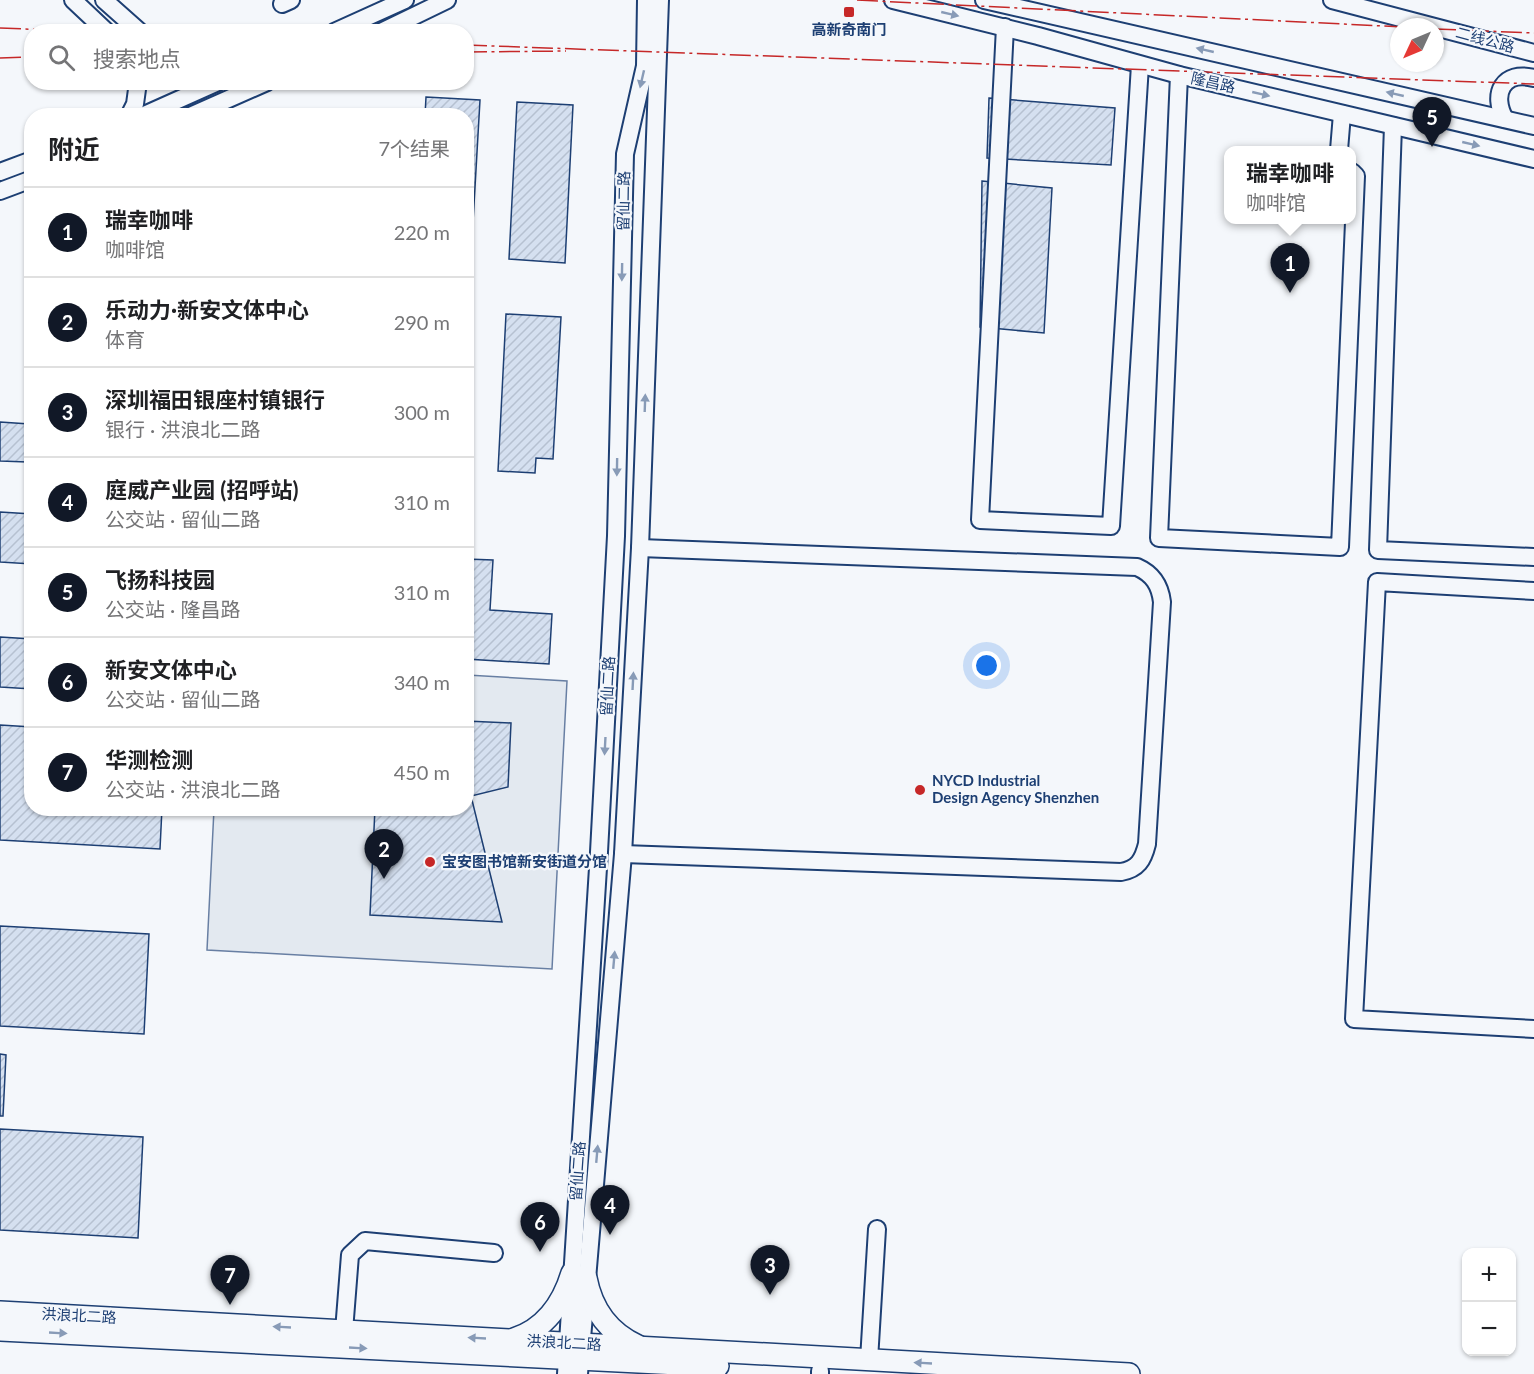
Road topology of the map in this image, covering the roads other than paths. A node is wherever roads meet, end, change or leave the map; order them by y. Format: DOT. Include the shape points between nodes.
graph roads {
  1 [pos="73,0"];
  2 [pos="104,0"];
  3 [pos="405,0"];
  4 [pos="447,0"];
  5 [pos="646,0"];
  6 [pos="660,0"];
  7 [pos="893,0"];
  8 [pos="984,0"];
  9 [pos="1332,0"];
  10 [pos="98,24"];
  11 [pos="131,24"];
  12 [pos="352,24"];
  13 [pos="398,24"];
  14 [pos="1005,27"];
  15 [pos="1534,53"];
  16 [pos="1140,65"];
  17 [pos="1179,75"];
  18 [pos="1534,78"];
  19 [pos="137,90"];
  20 [pos="200,90"];
  21 [pos="249,90"];
  22 [pos="133,108"];
  23 [pos="160,108"];
  24 [pos="208,108"];
  25 [pos="1342,114"];
  26 [pos="1505,119"];
  27 [pos="1393,126"];
  28 [pos="1534,126"];
  29 [pos="628,143"];
  30 [pos="1339,146"];
  31 [pos="655,147"];
  32 [pos="1534,159"];
  33 [pos="24,163"];
  34 [pos="0,172"];
  35 [pos="24,182"];
  36 [pos="0,191"];
  37 [pos="1354,224"];
  38 [pos="640,548"];
  39 [pos="1534,556"];
  40 [pos="1534,591"];
  41 [pos="623,854"];
  42 [pos="1534,1029"];
  43 [pos="877,1229"];
  44 [pos="494,1253"];
  45 [pos="579,1276"];
  46 [pos="0,1312"];
  47 [pos="0,1330"];
  48 [pos="344,1331"];
  49 [pos="641,1347"];
  50 [pos="512,1348"];
  51 [pos="573,1359"];
  52 [pos="874,1367"];
  53 [pos="820,1373"];
  54 [pos="536,1374"];
  55 [pos="1102,1374"];
  56 [pos="1129,1374"];
  1 -- 10 [label="street"];
  2 -- 11 [label="street"];
  3 -- 12 [label="street"];
  4 -- 13 [label="street"];
  5 -- 29 [label="street, 留仙二路, one-way" via="645,66"];
  6 -- 31 [label="street, 留仙二路"];
  7 -- 14 [label="street, 隆昌路, one-way"];
  26 -- 8 [label="street, 隆昌路, one-way"];
  9 -- 15 [label="street, 二线公路"];
  14 -- 16 [label="street, 隆昌路"];
  14 -- 16 [label="street" via="980,520 1111,526"];
  16 -- 17 [label="street, 隆昌路"];
  17 -- 25 [label="street, 隆昌路, one-way"];
  17 -- 37 [label="street" via="1159,538 1340,547"];
  18 -- 26 [label="street" via="1517,76 1501,87 1498,103"];
  19 -- 22 [label="street"];
  20 -- 23 [label="street"];
  21 -- 24 [label="street"];
  25 -- 27 [label="street, 隆昌路"];
  25 -- 30 [label="street"];
  26 -- 28 [label="street, 隆昌路"];
  27 -- 32 [label="street, 隆昌路, one-way"];
  27 -- 39 [label="street" via="1378,550"];
  29 -- 31 [label="street"];
  29 -- 45 [label="street, 留仙二路, one-way" via="616,536"];
  38 -- 31 [label="street, 留仙二路, one-way"];
  33 -- 34 [label="street"];
  35 -- 36 [label="street"];
  41 -- 38 [label="street, 留仙二路, one-way"];
  38 -- 41 [label="street" via="1137,567 1155,580 1162,602 1147,844 1144,856 1131,870"];
  40 -- 42 [label="street" via="1377,582 1354,1019"];
  45 -- 41 [label="street, 留仙二路, one-way"];
  43 -- 52 [label="street"];
  44 -- 48 [label="street" via="365,1240 350,1255"];
  45 -- 49 [label="main road" via="603,1320"];
  45 -- 50 [label="main road" via="550,1315"];
  45 -- 51 [label="street, 留仙二路"];
  48 -- 46 [label="main road, 洪浪北二路, one-way"];
  47 -- 50 [label="main road, 洪浪北二路, one-way"];
  50 -- 48 [label="main road, 洪浪北二路, one-way"];
  49 -- 51 [label="main road, 洪浪北二路"];
  49 -- 52 [label="main road, 洪浪北二路"];
  50 -- 51 [label="main road, 洪浪北二路"];
  50 -- 54 [label="main road"];
  51 -- 53 [label="main road, 洪浪北二路"];
  52 -- 53 [label="main road, 洪浪北二路"];
  55 -- 52 [label="main road, 洪浪北二路, one-way"];
  55 -- 56 [label="main road, 洪浪北二路"];
}
